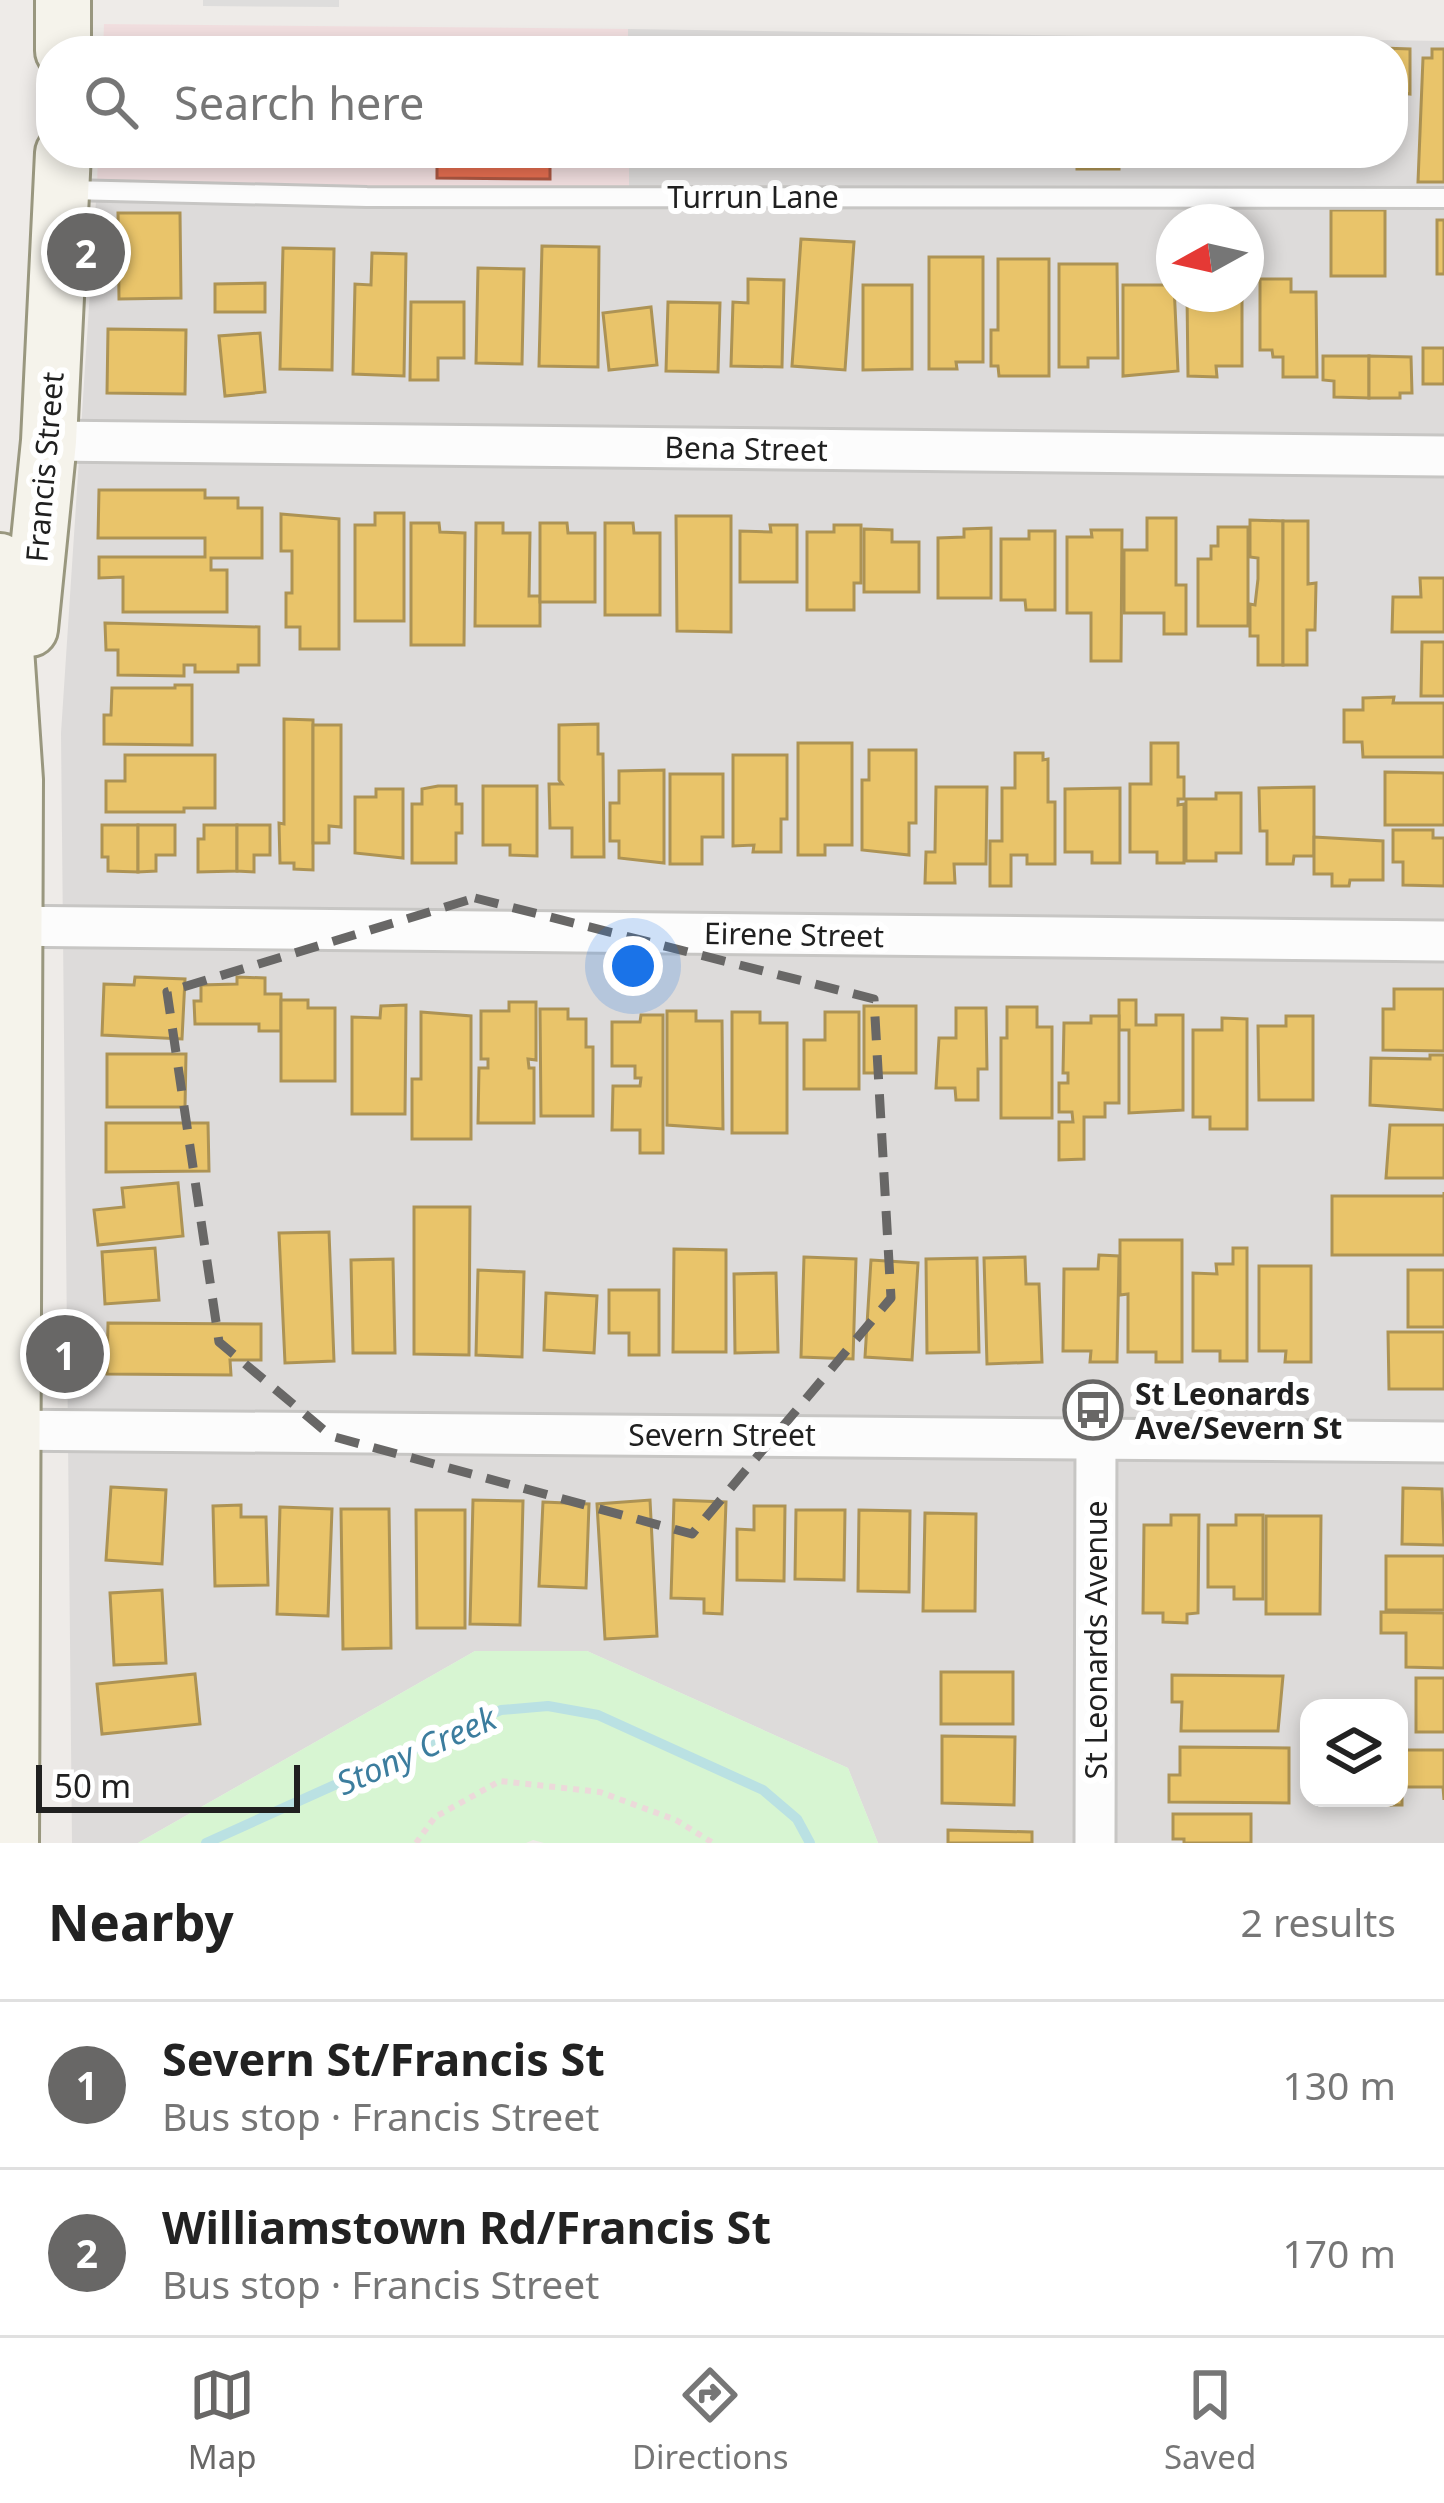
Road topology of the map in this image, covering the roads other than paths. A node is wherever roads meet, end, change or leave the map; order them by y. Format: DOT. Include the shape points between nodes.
graph roads {
  1 [pos="63,0"];
  2 [pos="63,36"];
  3 [pos="63,172"];
  4 [pos="1444,197"];
  5 [pos="49,441"];
  6 [pos="1444,456"];
  7 [pos="0,561"];
  8 [pos="15,780"];
  9 [pos="7,926"];
  10 [pos="1444,941"];
  11 [pos="6,1430"];
  12 [pos="1096,1437"];
  13 [pos="1444,1442"];
  14 [pos="11,1843"];
  15 [pos="1095,1843"];
  1 -- 2 [label="main road"];
  3 -- 4 [label="lane, Turrun Lane" via="367,197"];
  3 -- 5 [label="main road, Francis Street"];
  5 -- 6 [label="street, Bena Street"];
  5 -- 8 [label="main road, Francis Street"];
  7 -- 8 [label="main road, Francis Street"];
  8 -- 9 [label="main road, Francis Street"];
  9 -- 10 [label="street, Eirene Street"];
  9 -- 11 [label="main road, Francis Street"];
  11 -- 12 [label="street, Severn Street"];
  11 -- 14 [label="main road, Francis Street"];
  12 -- 13 [label="street, Severn Street"];
  12 -- 15 [label="street, St Leonards Avenue"];
}
